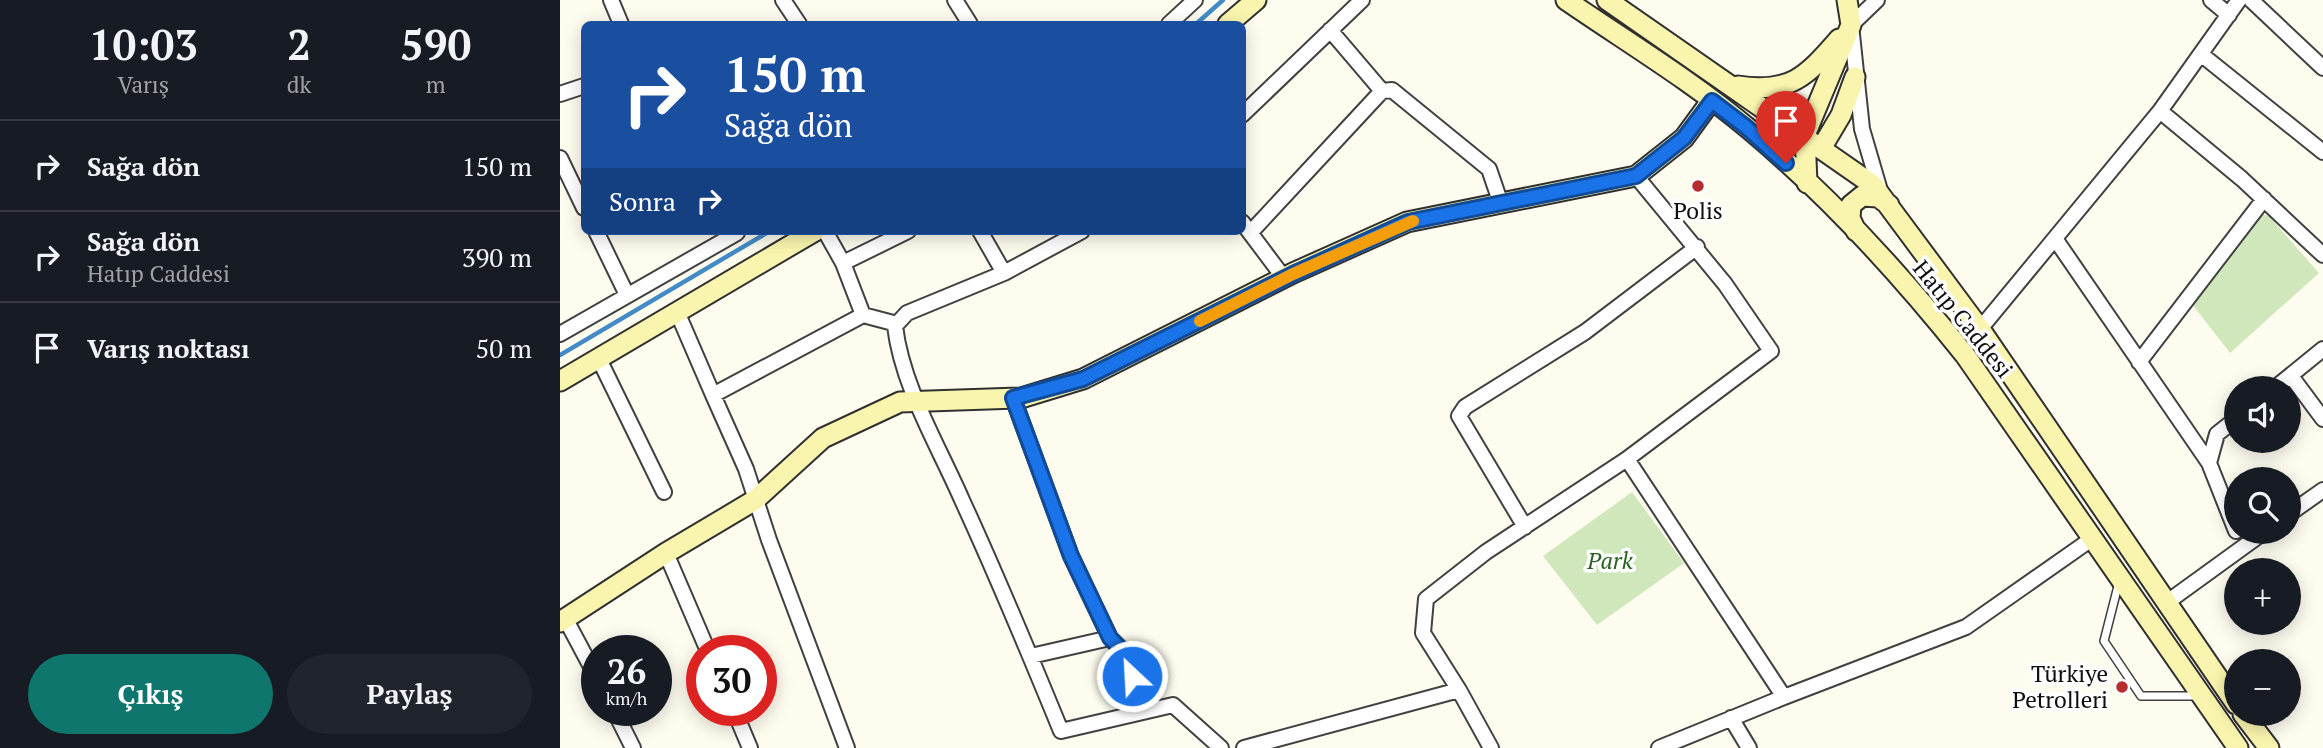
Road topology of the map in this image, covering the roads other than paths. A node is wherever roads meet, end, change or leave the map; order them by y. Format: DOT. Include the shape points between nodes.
graph roads {
  1 [pos="611,0"];
  2 [pos="783,0"];
  3 [pos="955,0"];
  4 [pos="1195,0"];
  5 [pos="1256,0"];
  6 [pos="1362,0"];
  7 [pos="1566,0"];
  8 [pos="1847,0"];
  9 [pos="1877,0"];
  10 [pos="2211,0"];
  11 [pos="2239,0"];
  12 [pos="2251,0"];
  13 [pos="1620,3"];
  14 [pos="2229,15"];
  15 [pos="620,21"];
  16 [pos="797,21"];
  17 [pos="968,21"];
  18 [pos="1172,21"];
  19 [pos="1232,21"];
  20 [pos="1851,25"];
  21 [pos="1330,30"];
  22 [pos="2202,55"];
  23 [pos="2323,68"];
  24 [pos="1855,77"];
  25 [pos="1731,85"];
  26 [pos="581,87"];
  27 [pos="1382,91"];
  28 [pos="560,94"];
  29 [pos="1712,101"];
  30 [pos="2160,110"];
  31 [pos="1246,111"];
  32 [pos="1805,135"];
  33 [pos="1822,147"];
  34 [pos="2323,152"];
  35 [pos="560,158"];
  36 [pos="1636,176"];
  37 [pos="1807,183"];
  38 [pos="2264,199"];
  39 [pos="581,202"];
  40 [pos="1887,202"];
  41 [pos="1502,204"];
  42 [pos="1247,227"];
  43 [pos="598,235"];
  44 [pos="733,235"];
  45 [pos="808,235"];
  46 [pos="827,235"];
  47 [pos="900,235"];
  48 [pos="982,235"];
  49 [pos="1075,235"];
  50 [pos="1858,235"];
  51 [pos="2056,240"];
  52 [pos="1697,247"];
  53 [pos="2323,255"];
  54 [pos="843,263"];
  55 [pos="1004,273"];
  56 [pos="1284,278"];
  57 [pos="627,295"];
  58 [pos="678,314"];
  59 [pos="863,315"];
  60 [pos="897,324"];
  61 [pos="1980,329"];
  62 [pos="560,334"];
  63 [pos="2323,349"];
  64 [pos="599,359"];
  65 [pos="2139,362"];
  66 [pos="2291,376"];
  67 [pos="560,381"];
  68 [pos="2301,389"];
  69 [pos="713,396"];
  70 [pos="1013,398"];
  71 [pos="918,401"];
  72 [pos="2323,419"];
  73 [pos="2224,428"];
  74 [pos="1627,459"];
  75 [pos="2209,463"];
  76 [pos="2323,490"];
  77 [pos="664,492"];
  78 [pos="2224,499"];
  79 [pos="755,500"];
  80 [pos="2301,506"];
  81 [pos="1525,527"];
  82 [pos="2093,538"];
  83 [pos="2242,544"];
  84 [pos="2247,544"];
  85 [pos="2243,547"];
  86 [pos="666,552"];
  87 [pos="2120,578"];
  88 [pos="2166,603"];
  89 [pos="563,620"];
  90 [pos="701,635"];
  91 [pos="1110,638"];
  92 [pos="581,651"];
  93 [pos="1031,656"];
  94 [pos="2224,687"];
  95 [pos="1459,690"];
  96 [pos="2200,696"];
  97 [pos="1784,697"];
  98 [pos="1137,713"];
  99 [pos="1731,718"];
  100 [pos="622,726"];
  101 [pos="741,726"];
  102 [pos="2252,726"];
  103 [pos="634,748"];
  104 [pos="750,748"];
  105 [pos="847,748"];
  106 [pos="1221,748"];
  107 [pos="1244,748"];
  108 [pos="1491,748"];
  109 [pos="1660,748"];
  110 [pos="1749,748"];
  111 [pos="2238,748"];
  112 [pos="2269,748"];
  1 -- 15 [label="street"];
  2 -- 16 [label="street"];
  3 -- 17 [label="street"];
  4 -- 18 [label="street"];
  5 -- 19 [label="main road"];
  6 -- 21 [label="street"];
  7 -- 29 [label="main road, Hatıp Caddesi"];
  8 -- 20 [label="main road"];
  9 -- 20 [label="street"];
  10 -- 14 [label="street"];
  11 -- 14 [label="street"];
  12 -- 23 [label="street"];
  13 -- 25 [label="main road, Hatıp Caddesi"];
  14 -- 22 [label="street"];
  20 -- 24 [label="street"];
  20 -- 25 [label="main road" via="1813,69 1788,85 1764,90"];
  20 -- 32 [label="main road"];
  21 -- 27 [label="street"];
  21 -- 31 [label="street"];
  22 -- 30 [label="street"];
  22 -- 34 [label="street"];
  24 -- 33 [label="main road" via="1841,115"];
  24 -- 40 [label="street" via="1862,129"];
  25 -- 32 [label="main road, Hatıp Caddesi"];
  26 -- 28 [label="street"];
  27 -- 41 [label="street" via="1392,90 1489,169"];
  27 -- 42 [label="street"];
  29 -- 36 [label="main road" via="1684,138"];
  29 -- 37 [label="main road, Hatıp Caddesi"];
  30 -- 38 [label="street"];
  30 -- 51 [label="street"];
  32 -- 33 [label="main road, Hatıp Caddesi"];
  32 -- 37 [label="main road"];
  33 -- 40 [label="main road, Hatıp Caddesi" via="1873,185"];
  35 -- 39 [label="street"];
  36 -- 41 [label="main road"];
  36 -- 52 [label="street"];
  37 -- 50 [label="main road, Hatıp Caddesi"];
  38 -- 53 [label="street"];
  38 -- 65 [label="street"];
  40 -- 50 [label="main road" via="1862,196 1851,205 1850,218"];
  40 -- 61 [label="main road, Hatıp Caddesi"];
  41 -- 56 [label="main road" via="1408,222"];
  42 -- 56 [label="street"];
  43 -- 57 [label="street"];
  44 -- 57 [label="street"];
  45 -- 58 [label="main road"];
  46 -- 54 [label="street"];
  47 -- 54 [label="street"];
  48 -- 55 [label="street"];
  49 -- 55 [label="street"];
  50 -- 82 [label="main road, Hatıp Caddesi" via="1965,355"];
  51 -- 61 [label="street"];
  51 -- 65 [label="street"];
  52 -- 74 [label="street" via="1771,351"];
  52 -- 81 [label="street" via="1585,332 1465,407 1459,416"];
  54 -- 59 [label="street"];
  55 -- 60 [label="street" via="907,313"];
  56 -- 70 [label="main road" via="1083,379"];
  57 -- 62 [label="street"];
  58 -- 64 [label="main road"];
  58 -- 69 [label="street"];
  59 -- 60 [label="street"];
  59 -- 69 [label="street"];
  60 -- 71 [label="street" via="897,344"];
  61 -- 88 [label="main road, Hatıp Caddesi"];
  63 -- 66 [label="street"];
  64 -- 67 [label="main road"];
  64 -- 77 [label="street"];
  65 -- 75 [label="street"];
  68 -- 72 [label="street"];
  69 -- 79 [label="street" via="746,468"];
  70 -- 71 [label="main road"];
  70 -- 91 [label="street" via="1071,556"];
  71 -- 79 [label="main road" via="900,402 823,438"];
  71 -- 93 [label="street"];
  73 -- 75 [label="street" via="2217,433"];
  74 -- 81 [label="street"];
  74 -- 97 [label="street"];
  75 -- 78 [label="street"];
  76 -- 80 [label="street"];
  79 -- 86 [label="main road"];
  79 -- 105 [label="street"];
  81 -- 95 [label="street" via="1426,599 1423,634"];
  82 -- 87 [label="main road, Hatıp Caddesi"];
  82 -- 97 [label="street" via="1966,627"];
  83 -- 85 [label="street"];
  84 -- 85 [label="street"];
  85 -- 88 [label="street"];
  86 -- 89 [label="main road"];
  86 -- 90 [label="street"];
  87 -- 96 [label="main road, Hatıp Caddesi"];
  87 -- 96 [label="lane" via="2104,641 2141,696"];
  88 -- 94 [label="main road, Hatıp Caddesi"];
  89 -- 92 [label="street"];
  91 -- 93 [label="street"];
  91 -- 98 [label="street" via="1129,657"];
  93 -- 98 [label="street" via="1061,731"];
  95 -- 107 [label="street"];
  95 -- 108 [label="street"];
  96 -- 111 [label="main road, Hatıp Caddesi"];
  97 -- 99 [label="street"];
  98 -- 106 [label="street" via="1173,705"];
  99 -- 109 [label="street"];
  99 -- 110 [label="street"];
  100 -- 103 [label="street"];
  101 -- 104 [label="street"];
  102 -- 112 [label="main road"];
}
